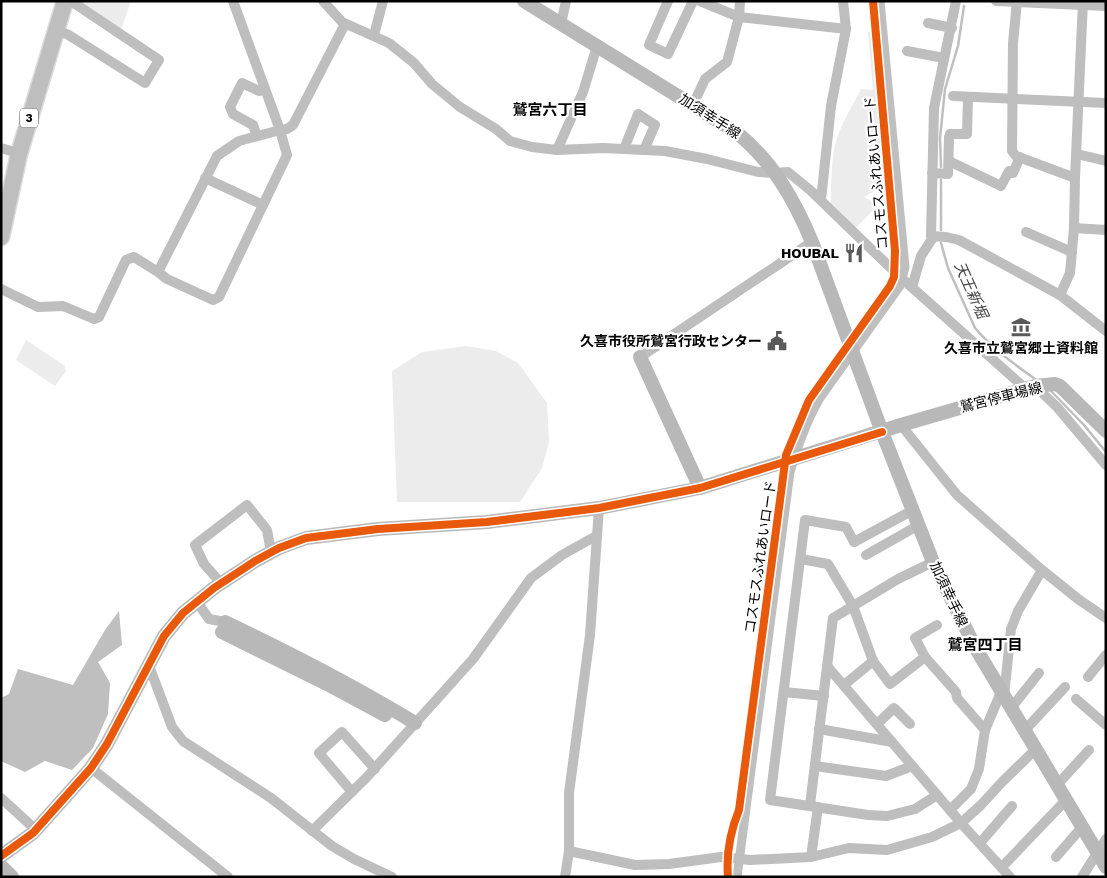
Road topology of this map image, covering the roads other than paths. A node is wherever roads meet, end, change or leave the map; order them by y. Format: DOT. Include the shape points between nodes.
graph roads {
  1 [pos="56,1"];
  2 [pos="65,1"];
  3 [pos="71,1"];
  4 [pos="233,1"];
  5 [pos="323,1"];
  6 [pos="383,1"];
  7 [pos="524,1"];
  8 [pos="566,1"];
  9 [pos="668,1"];
  10 [pos="693,1"];
  11 [pos="700,1"];
  12 [pos="740,1"];
  13 [pos="843,1"];
  14 [pos="956,1"];
  15 [pos="996,1"];
  16 [pos="1017,2"];
  17 [pos="1083,3"];
  18 [pos="1106,6"];
  19 [pos="738,17"];
  20 [pos="928,23"];
  21 [pos="345,24"];
  22 [pos="561,24"];
  23 [pos="952,28"];
  24 [pos="846,29"];
  25 [pos="55,30"];
  26 [pos="374,35"];
  27 [pos="597,46"];
  28 [pos="907,51"];
  29 [pos="944,58"];
  30 [pos="265,89"];
  31 [pos="953,96"];
  32 [pos="968,97"];
  33 [pos="1012,100"];
  34 [pos="1078,102"];
  35 [pos="1106,103"];
  36 [pos="693,105"];
  37 [pos="280,130"];
  38 [pos="257,136"];
  39 [pos="624,149"];
  40 [pos="6,150"];
  41 [pos="557,150"];
  42 [pos="644,150"];
  43 [pos="1077,154"];
  44 [pos="1020,157"];
  45 [pos="949,161"];
  46 [pos="1106,161"];
  47 [pos="776,173"];
  48 [pos="932,173"];
  49 [pos="205,178"];
  50 [pos="1075,178"];
  51 [pos="1,194"];
  52 [pos="821,200"];
  53 [pos="263,205"];
  54 [pos="1074,228"];
  55 [pos="1106,230"];
  56 [pos="1026,232"];
  57 [pos="931,236"];
  58 [pos="1,237"];
  59 [pos="812,242"];
  60 [pos="1072,252"];
  61 [pos="158,272"];
  62 [pos="909,285"];
  63 [pos="1,289"];
  64 [pos="1060,295"];
  65 [pos="1106,331"];
  66 [pos="640,357"];
  67 [pos="1031,387"];
  68 [pos="902,425"];
  69 [pos="1106,431"];
  70 [pos="882,432"];
  71 [pos="1106,465"];
  72 [pos="700,488"];
  73 [pos="599,508"];
  74 [pos="913,510"];
  75 [pos="919,525"];
  76 [pos="596,536"];
  77 [pos="271,552"];
  78 [pos="866,554"];
  79 [pos="800,559"];
  80 [pos="933,562"];
  81 [pos="1042,570"];
  82 [pos="221,583"];
  83 [pos="197,602"];
  84 [pos="853,606"];
  85 [pos="1106,618"];
  86 [pos="937,625"];
  87 [pos="223,627"];
  88 [pos="1106,655"];
  89 [pos="925,657"];
  90 [pos="873,661"];
  91 [pos="148,663"];
  92 [pos="827,666"];
  93 [pos="1039,672"];
  94 [pos="1088,677"];
  95 [pos="844,685"];
  96 [pos="1065,687"];
  97 [pos="784,692"];
  98 [pos="824,696"];
  99 [pos="1006,698"];
  100 [pos="1076,699"];
  101 [pos="877,724"];
  102 [pos="910,724"];
  103 [pos="1106,725"];
  104 [pos="412,726"];
  105 [pos="819,729"];
  106 [pos="986,730"];
  107 [pos="1025,730"];
  108 [pos="892,742"];
  109 [pos="1036,749"];
  110 [pos="1089,750"];
  111 [pos="815,766"];
  112 [pos="912,766"];
  113 [pos="91,768"];
  114 [pos="375,768"];
  115 [pos="1057,785"];
  116 [pos="352,792"];
  117 [pos="937,795"];
  118 [pos="1,798"];
  119 [pos="1066,800"];
  120 [pos="814,806"];
  121 [pos="1012,806"];
  122 [pos="950,810"];
  123 [pos="961,823"];
  124 [pos="1082,827"];
  125 [pos="36,830"];
  126 [pos="312,831"];
  127 [pos="1106,839"];
  128 [pos="980,843"];
  129 [pos="569,851"];
  130 [pos="1097,852"];
  131 [pos="811,857"];
  132 [pos="1056,857"];
  133 [pos="2,859"];
  134 [pos="1002,867"];
  135 [pos="1106,867"];
  136 [pos="12,877"];
  137 [pos="228,877"];
  138 [pos="392,877"];
  139 [pos="565,877"];
  140 [pos="1010,877"];
  141 [pos="1082,877"];
  1 -- 40 [label="main road, 3"];
  2 -- 25 [label="main road, 3"];
  3 -- 25 [label="street" via="159,60 145,83 67,34"];
  4 -- 30 [label="street"];
  5 -- 21 [label="street"];
  6 -- 26 [label="street"];
  7 -- 22 [label="street, 加須幸手線"];
  8 -- 22 [label="street"];
  9 -- 10 [label="street" via="649,44 668,54"];
  11 -- 19 [label="street"];
  12 -- 19 [label="street"];
  13 -- 24 [label="street"];
  14 -- 23 [label="street"];
  15 -- 16 [label="street"];
  16 -- 17 [label="street"];
  16 -- 33 [label="street"];
  17 -- 18 [label="street"];
  17 -- 34 [label="street"];
  19 -- 24 [label="street"];
  19 -- 36 [label="street" via="727,62 705,79"];
  20 -- 23 [label="street"];
  21 -- 26 [label="street"];
  21 -- 37 [label="street" via="293,124"];
  22 -- 27 [label="street, 加須幸手線"];
  23 -- 29 [label="street"];
  24 -- 52 [label="street" via="831,106"];
  25 -- 58 [label="main road, 3" via="19,154"];
  26 -- 41 [label="street" via="414,63 432,84 460,107 510,140"];
  27 -- 36 [label="street, 加須幸手線"];
  27 -- 41 [label="street" via="583,92"];
  28 -- 29 [label="street"];
  29 -- 48 [label="street" via="934,108"];
  30 -- 37 [label="street"];
  30 -- 38 [label="street" via="259,91 242,83 230,108 233,114 253,125"];
  31 -- 32 [label="street"];
  32 -- 33 [label="street"];
  32 -- 45 [label="street" via="967,134 950,134"];
  33 -- 34 [label="street"];
  33 -- 44 [label="street" via="1012,151"];
  34 -- 35 [label="street"];
  34 -- 43 [label="street"];
  36 -- 47 [label="street, 加須幸手線" via="750,143"];
  37 -- 38 [label="street"];
  37 -- 53 [label="street" via="287,155"];
  38 -- 49 [label="street" via="239,141 217,156"];
  39 -- 41 [label="street"];
  39 -- 42 [label="street"];
  39 -- 42 [label="street" via="638,114 655,125"];
  40 -- 51 [label="main road, 3"];
  42 -- 47 [label="street"];
  43 -- 46 [label="street"];
  43 -- 50 [label="street"];
  44 -- 45 [label="street" via="1013,173 1009,171 1000,186"];
  44 -- 50 [label="street"];
  45 -- 48 [label="street" via="948,174"];
  47 -- 52 [label="street" via="788,172"];
  47 -- 59 [label="street, 加須幸手線"];
  48 -- 57 [label="street"];
  49 -- 53 [label="street"];
  49 -- 61 [label="street"];
  50 -- 54 [label="street"];
  52 -- 62 [label="street"];
  53 -- 61 [label="street" via="219,297 213,300"];
  54 -- 55 [label="street"];
  54 -- 60 [label="street"];
  56 -- 60 [label="street"];
  57 -- 62 [label="street"];
  57 -- 64 [label="street" via="959,240"];
  59 -- 66 [label="street"];
  59 -- 70 [label="street, 加須幸手線"];
  60 -- 64 [label="street" via="1070,273"];
  61 -- 63 [label="street" via="134,257 126,260 99,317 94,319 63,306 38,306"];
  62 -- 67 [label="street"];
  64 -- 65 [label="street"];
  66 -- 72 [label="street"];
  67 -- 68 [label="street, 鷲宮停車場線"];
  67 -- 69 [label="street, 鷲宮停車場線" via="1060,386"];
  67 -- 71 [label="street" via="1057,407"];
  68 -- 70 [label="street, 鷲宮停車場線"];
  68 -- 81 [label="street" via="957,495"];
  70 -- 72 [label="street, 鷲宮停車場線"];
  70 -- 74 [label="street, 加須幸手線"];
  72 -- 73 [label="street, 鷲宮停車場線"];
  73 -- 76 [label="street"];
  73 -- 77 [label="street, 鷲宮停車場線" via="487,522 378,529 306,538"];
  74 -- 75 [label="street, 加須幸手線"];
  74 -- 79 [label="street" via="854,542 846,527 805,520"];
  75 -- 78 [label="street"];
  75 -- 80 [label="street, 加須幸手線"];
  76 -- 104 [label="street" via="531,578 473,660"];
  76 -- 129 [label="street" via="590,635 569,793"];
  77 -- 82 [label="street, 鷲宮停車場線"];
  77 -- 82 [label="street" via="267,530 247,504 195,545 204,564"];
  79 -- 84 [label="street" via="828,564"];
  79 -- 97 [label="street"];
  80 -- 84 [label="street"];
  80 -- 99 [label="street, 加須幸手線" via="975,648"];
  81 -- 85 [label="street"];
  81 -- 99 [label="street" via="1011,629"];
  82 -- 83 [label="street, 鷲宮停車場線"];
  83 -- 87 [label="street" via="210,619"];
  83 -- 91 [label="street, 鷲宮停車場線" via="164,636"];
  84 -- 90 [label="street"];
  84 -- 92 [label="street" via="833,618"];
  86 -- 89 [label="street" via="915,638"];
  87 -- 104 [label="street" via="328,672 370,696"];
  88 -- 94 [label="street"];
  89 -- 90 [label="street" via="890,684"];
  89 -- 106 [label="street"];
  90 -- 95 [label="street"];
  91 -- 113 [label="street, 鷲宮停車場線" via="107,744"];
  91 -- 126 [label="street" via="172,727 183,741 271,798"];
  92 -- 95 [label="street"];
  92 -- 98 [label="street"];
  93 -- 99 [label="street"];
  95 -- 101 [label="street"];
  96 -- 107 [label="street"];
  97 -- 98 [label="street"];
  97 -- 120 [label="street" via="770,800"];
  98 -- 105 [label="street"];
  99 -- 106 [label="street"];
  99 -- 107 [label="street, 加須幸手線"];
  100 -- 103 [label="street"];
  101 -- 102 [label="street" via="894,708"];
  101 -- 108 [label="street"];
  104 -- 114 [label="street"];
  105 -- 108 [label="street"];
  105 -- 111 [label="street"];
  106 -- 122 [label="street" via="979,769 971,789"];
  107 -- 109 [label="street, 加須幸手線"];
  108 -- 112 [label="street"];
  109 -- 115 [label="street, 加須幸手線"];
  109 -- 123 [label="street"];
  110 -- 115 [label="street"];
  111 -- 112 [label="street" via="886,776"];
  111 -- 120 [label="street"];
  112 -- 117 [label="street"];
  113 -- 125 [label="street, 鷲宮停車場線"];
  113 -- 137 [label="street"];
  114 -- 116 [label="street"];
  114 -- 116 [label="street" via="342,732 319,753"];
  115 -- 119 [label="street, 加須幸手線"];
  116 -- 126 [label="street"];
  117 -- 120 [label="street" via="915,809 887,816"];
  117 -- 122 [label="street"];
  118 -- 125 [label="street"];
  119 -- 124 [label="street, 加須幸手線"];
  119 -- 134 [label="street"];
  120 -- 131 [label="street"];
  121 -- 128 [label="street"];
  122 -- 123 [label="street"];
  123 -- 128 [label="street"];
  123 -- 131 [label="street" via="932,837 887,850 849,848"];
  124 -- 130 [label="street, 加須幸手線"];
  124 -- 132 [label="street"];
  125 -- 133 [label="street, 鷲宮停車場線"];
  126 -- 138 [label="street" via="354,859"];
  127 -- 130 [label="street"];
  128 -- 134 [label="street"];
  129 -- 131 [label="street" via="635,864 669,864 721,857 750,860"];
  129 -- 139 [label="street"];
  130 -- 135 [label="street, 加須幸手線"];
  130 -- 141 [label="street"];
  133 -- 136 [label="street"];
  134 -- 140 [label="street"];
}
